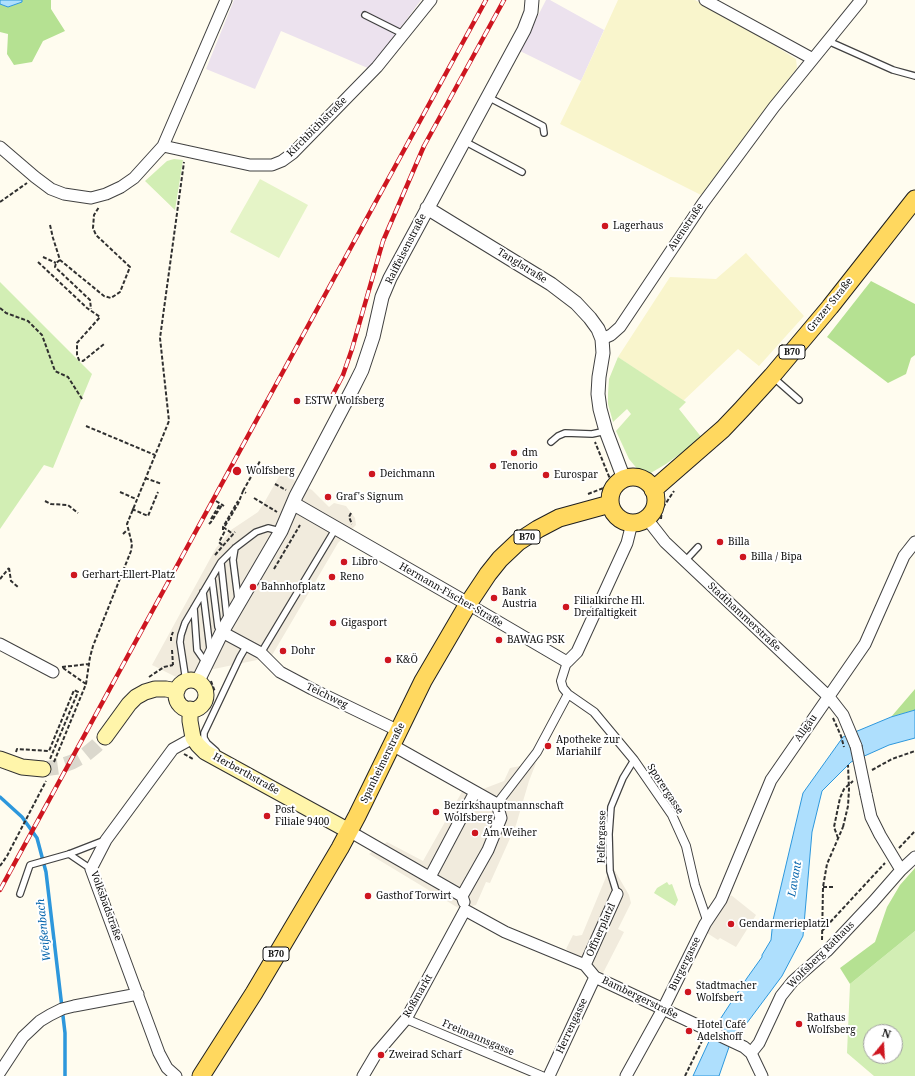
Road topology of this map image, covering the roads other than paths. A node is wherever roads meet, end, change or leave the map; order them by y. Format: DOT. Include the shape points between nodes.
graph roads {
  1 [pos="226,0"];
  2 [pos="430,0"];
  3 [pos="532,0"];
  4 [pos="705,0"];
  5 [pos="861,0"];
  6 [pos="365,15"];
  7 [pos="403,34"];
  8 [pos="828,41"];
  9 [pos="813,59"];
  10 [pos="915,76"];
  11 [pos="488,97"];
  12 [pos="544,133"];
  13 [pos="463,141"];
  14 [pos="163,146"];
  15 [pos="0,147"];
  16 [pos="522,172"];
  17 [pos="915,199"];
  18 [pos="427,208"];
  19 [pos="602,339"];
  20 [pos="772,376"];
  21 [pos="799,400"];
  22 [pos="606,431"];
  23 [pos="551,442"];
  24 [pos="624,479"];
  25 [pos="653,490"];
  26 [pos="294,504"];
  27 [pos="610,504"];
  28 [pos="646,522"];
  29 [pos="341,525"];
  30 [pos="281,531"];
  31 [pos="915,542"];
  32 [pos="698,547"];
  33 [pos="235,548"];
  34 [pos="685,561"];
  35 [pos="221,562"];
  36 [pos="212,578"];
  37 [pos="203,592"];
  38 [pos="239,604"];
  39 [pos="468,604"];
  40 [pos="194,608"];
  41 [pos="225,628"];
  42 [pos="0,644"];
  43 [pos="247,645"];
  44 [pos="261,653"];
  45 [pos="209,658"];
  46 [pos="567,662"];
  47 [pos="57,669"];
  48 [pos="193,683"];
  49 [pos="568,694"];
  50 [pos="829,697"];
  51 [pos="190,709"];
  52 [pos="105,737"];
  53 [pos="193,738"];
  54 [pos="395,738"];
  55 [pos="0,759"];
  56 [pos="634,760"];
  57 [pos="48,768"];
  58 [pos="239,770"];
  59 [pos="475,792"];
  60 [pos="497,804"];
  61 [pos="349,831"];
  62 [pos="106,840"];
  63 [pos="69,854"];
  64 [pos="915,857"];
  65 [pos="91,869"];
  66 [pos="901,870"];
  67 [pos="430,877"];
  68 [pos="20,894"];
  69 [pos="617,894"];
  70 [pos="462,896"];
  71 [pos="466,910"];
  72 [pos="707,920"];
  73 [pos="585,965"];
  74 [pos="595,977"];
  75 [pos="138,994"];
  76 [pos="663,1009"];
  77 [pos="406,1019"];
  78 [pos="751,1053"];
  79 [pos="0,1072"];
  80 [pos="176,1076"];
  81 [pos="201,1076"];
  82 [pos="363,1076"];
  83 [pos="542,1076"];
  84 [pos="549,1076"];
  85 [pos="626,1076"];
  86 [pos="762,1076"];
  1 -- 14 [label="street"];
  2 -- 7 [label="street, Kirchbichlstraße"];
  3 -- 11 [label="street, Raiffeisenstraße" via="531,12 524,30"];
  4 -- 9 [label="street"];
  5 -- 8 [label="street, Auenstraße"];
  6 -- 7 [label="lane"];
  7 -- 14 [label="street, Kirchbichlstraße" via="377,67 294,153 282,161 272,165 250,165"];
  8 -- 9 [label="street, Auenstraße"];
  8 -- 10 [label="lane" via="894,70"];
  9 -- 19 [label="street, Auenstraße" via="703,203 620,327"];
  11 -- 12 [label="lane" via="543,126"];
  11 -- 13 [label="street, Raiffeisenstraße"];
  13 -- 16 [label="lane"];
  13 -- 18 [label="street, Raiffeisenstraße"];
  14 -- 15 [label="street" via="134,178 106,194 91,198 76,197 51,189"];
  17 -- 20 [label="main road, Grazer Straße / B70"];
  18 -- 19 [label="street, Tanglstraße" via="551,284 576,303 590,318"];
  18 -- 26 [label="street, Raiffeisenstraße" via="390,278 362,370"];
  19 -- 22 [label="street" via="603,353 598,394"];
  20 -- 21 [label="lane"];
  20 -- 25 [label="main road, Grazer Straße / B70" via="723,429"];
  22 -- 23 [label="lane" via="592,434 565,433"];
  22 -- 24 [label="street"];
  24 -- 25 [label="main road" via="641,479"];
  24 -- 27 [label="main road" via="613,489"];
  25 -- 28 [label="main road" via="656,497 655,506"];
  26 -- 29 [label="street"];
  26 -- 30 [label="street"];
  27 -- 28 [label="main road" via="613,511 624,521"];
  27 -- 39 [label="main road, Spanheimerstraße / B70" via="560,518 518,542 500,559"];
  28 -- 34 [label="street, Stadthammerstraße"];
  28 -- 46 [label="street" via="628,543 576,652"];
  29 -- 39 [label="street, Hermann-Fischer-Straße"];
  29 -- 44 [label="lane"];
  30 -- 33 [label="lane" via="262,529"];
  30 -- 38 [label="street"];
  31 -- 50 [label="street, Allgäu" via="904,556 865,644"];
  32 -- 34 [label="lane"];
  33 -- 35 [label="lane"];
  33 -- 38 [label="lane" via="233,560"];
  34 -- 50 [label="street, Stadthammerstraße"];
  35 -- 36 [label="lane"];
  35 -- 41 [label="lane"];
  36 -- 37 [label="lane"];
  36 -- 41 [label="lane" via="218,628"];
  37 -- 40 [label="lane"];
  37 -- 45 [label="lane"];
  38 -- 41 [label="street"];
  39 -- 46 [label="street, Hermann-Fischer-Straße"];
  39 -- 54 [label="main road, Spanheimerstraße / B70" via="423,681"];
  40 -- 45 [label="lane" via="197,650"];
  40 -- 48 [label="lane" via="185,623 180,642"];
  41 -- 43 [label="street"];
  41 -- 45 [label="street"];
  42 -- 47 [label="street"];
  43 -- 44 [label="street"];
  43 -- 58 [label="lane" via="204,732 204,738 211,747"];
  44 -- 54 [label="street, Teichweg" via="280,672"];
  45 -- 48 [label="street"];
  46 -- 49 [label="street" via="561,681"];
  48 -- 51 [label="main road" via="176,696 180,704"];
  48 -- 51 [label="main road" via="204,686 206,697 204,704"];
  48 -- 52 [label="main road" via="155,689 136,697"];
  49 -- 56 [label="street, Sporergasse" via="594,712"];
  49 -- 60 [label="street" via="537,752"];
  50 -- 66 [label="street, Stadthammerstraße, bridge" via="856,746 871,817"];
  50 -- 72 [label="street, Allgäu" via="771,780 721,900"];
  51 -- 53 [label="main road"];
  53 -- 58 [label="main road, Herberthstraße" via="205,752"];
  53 -- 62 [label="street, Volksbadstraße" via="173,749"];
  54 -- 59 [label="street"];
  54 -- 61 [label="main road, Spanheimerstraße / B70"];
  55 -- 57 [label="main road" via="22,767"];
  56 -- 69 [label="lane, Felfergasse" via="611,807 610,871"];
  56 -- 72 [label="street, Sporergasse" via="672,815 686,846"];
  58 -- 61 [label="main road, Herberthstraße"];
  59 -- 60 [label="street"];
  59 -- 67 [label="street"];
  60 -- 70 [label="street" via="501,818 488,850"];
  61 -- 67 [label="street"];
  61 -- 81 [label="main road, Spanheimerstraße / B70" via="254,994"];
  62 -- 63 [label="lane"];
  62 -- 65 [label="street, Volksbadstraße"];
  63 -- 65 [label="lane"];
  63 -- 68 [label="lane" via="30,865"];
  64 -- 66 [label="street, Wolfsberg Rathaus"];
  65 -- 75 [label="street, Volksbadstraße"];
  66 -- 78 [label="street, Wolfsberg Rathaus" via="827,951 793,981 781,996 759,1043"];
  67 -- 70 [label="street"];
  69 -- 73 [label="street, Offnerplatzl"];
  70 -- 71 [label="street"];
  71 -- 73 [label="street, Bambergerstraße" via="505,932"];
  71 -- 77 [label="street, Roßmarkt"];
  72 -- 76 [label="street, Burgergasse"];
  73 -- 74 [label="street, Bambergerstraße"];
  74 -- 76 [label="street, Bambergerstraße"];
  74 -- 84 [label="street, Herrengasse"];
  75 -- 79 [label="street" via="74,1006 50,1015 23,1037"];
  75 -- 80 [label="street, Volksbadstraße" via="159,1053 167,1068"];
  76 -- 78 [label="street, Bambergerstraße" via="744,1047"];
  76 -- 85 [label="street, Burgergasse"];
  77 -- 82 [label="street, Roßmarkt" via="376,1054"];
  77 -- 83 [label="street, Freimannsgasse"];
  78 -- 86 [label="street"];
}
